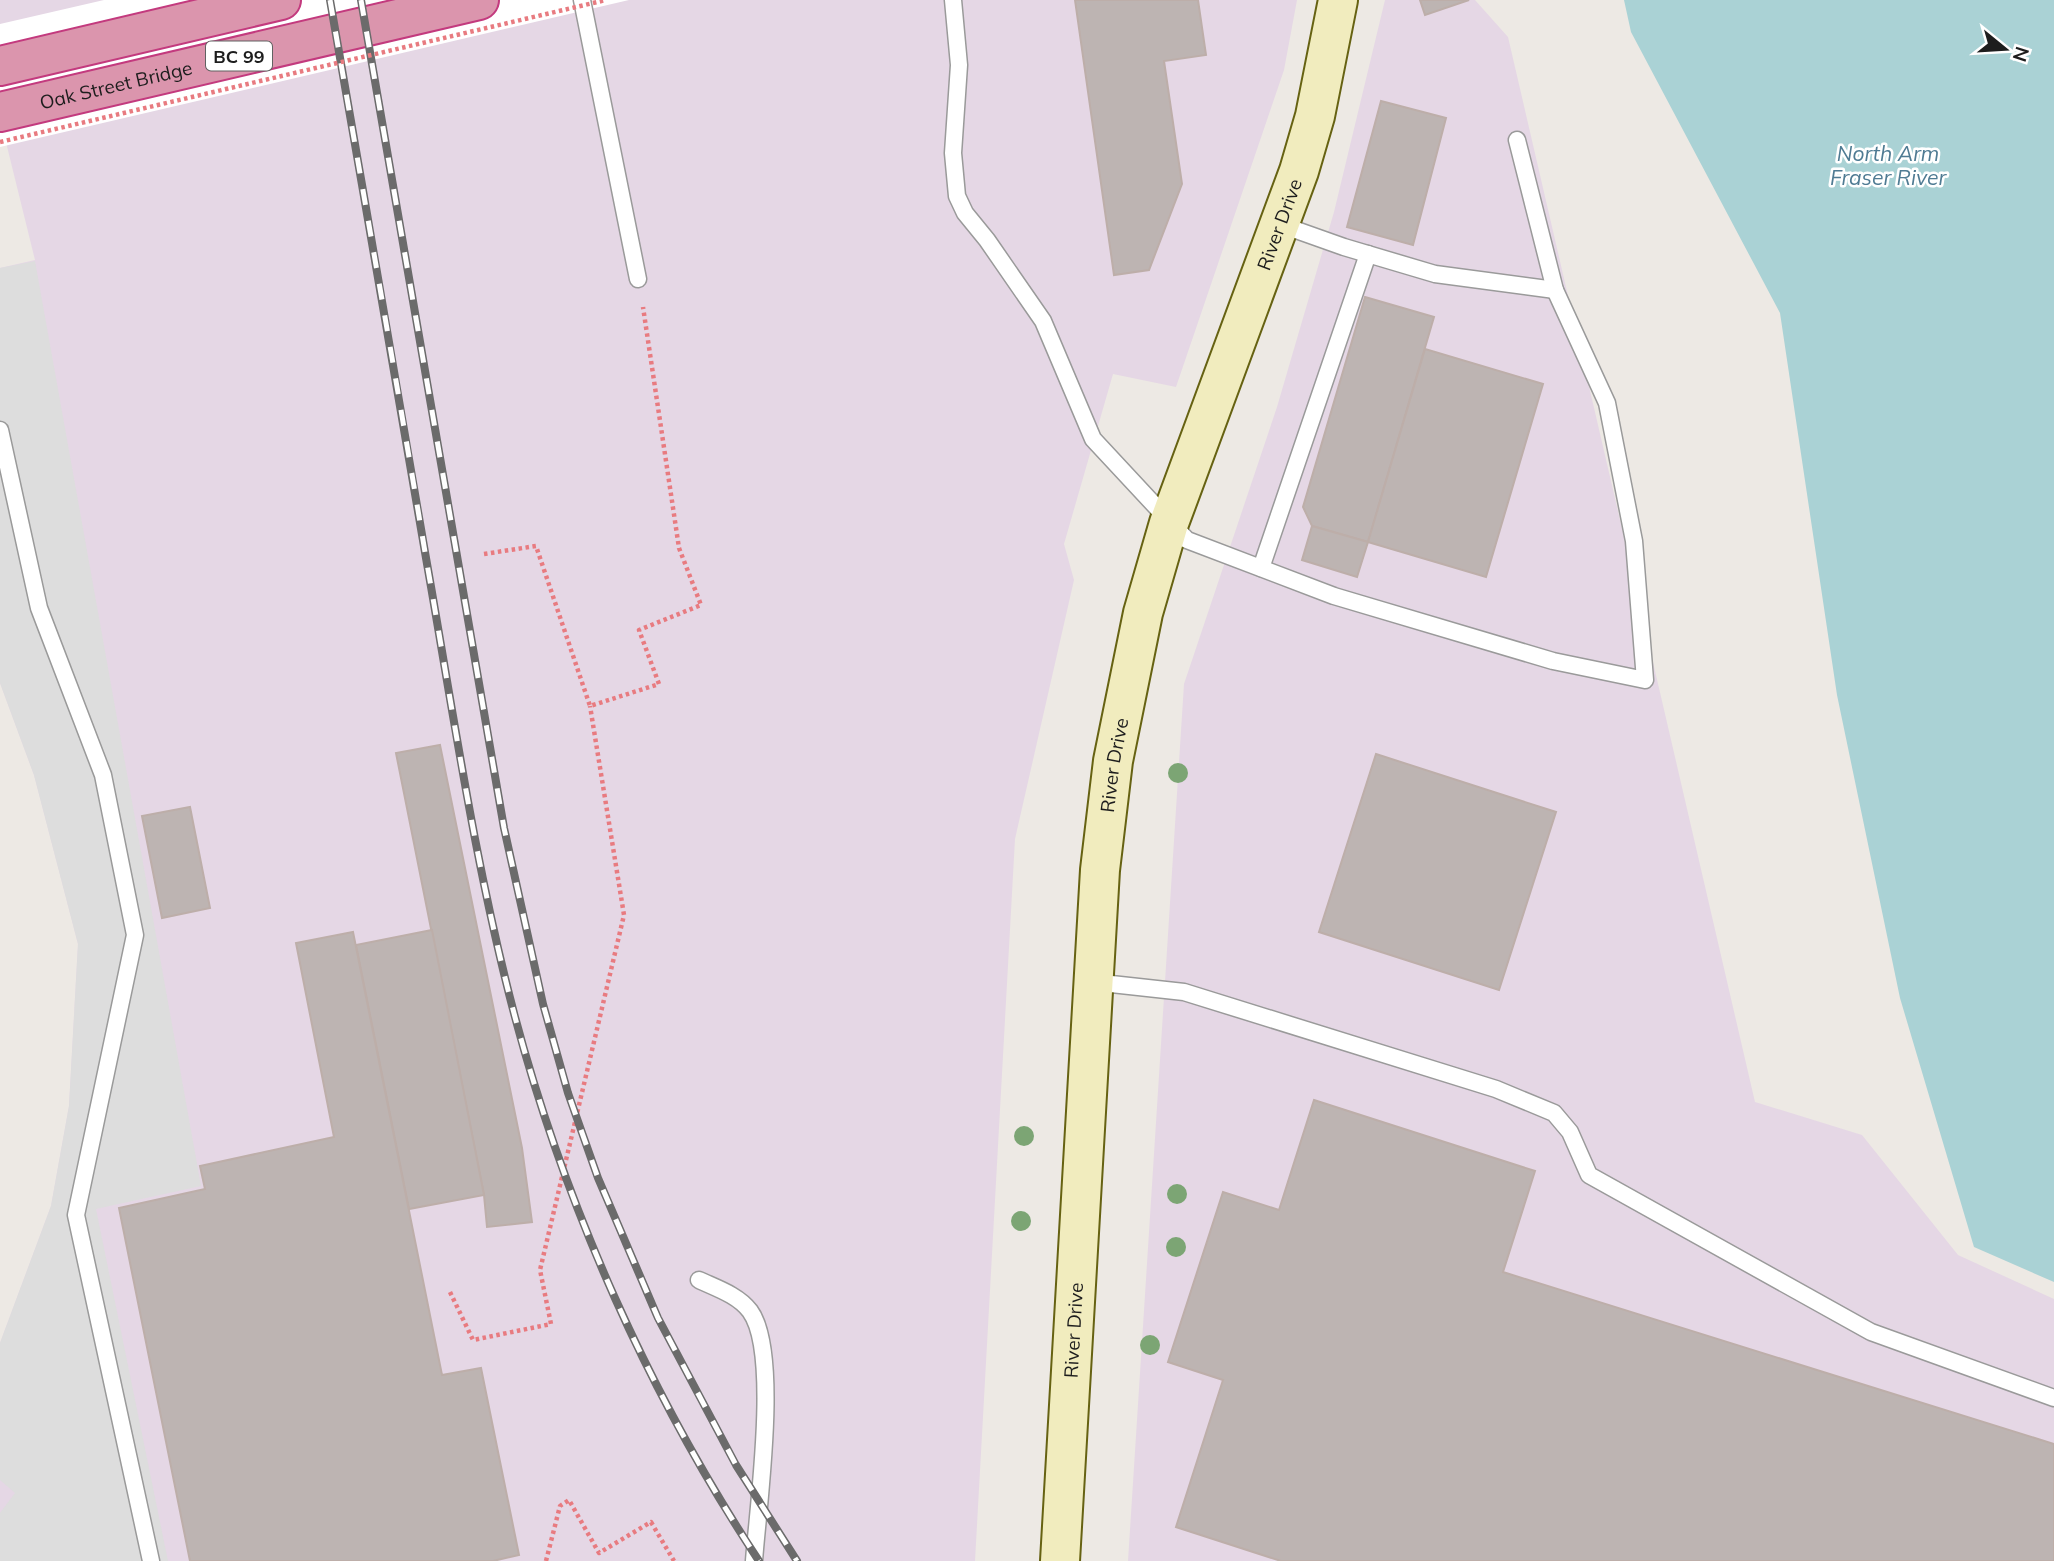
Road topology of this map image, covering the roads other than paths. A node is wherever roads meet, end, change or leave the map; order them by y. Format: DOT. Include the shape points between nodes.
graph roads {
  1 [pos="281,0"];
  2 [pos="479,0"];
  3 [pos="582,0"];
  4 [pos="953,0"];
  5 [pos="1338,0"];
  6 [pos="0,66"];
  7 [pos="0,112"];
  8 [pos="1517,140"];
  9 [pos="1282,225"];
  10 [pos="1368,254"];
  11 [pos="638,279"];
  12 [pos="1555,290"];
  13 [pos="0,430"];
  14 [pos="1169,523"];
  15 [pos="1261,568"];
  16 [pos="1093,982"];
  17 [pos="699,1280"];
  18 [pos="2054,1398"];
  19 [pos="151,1561"];
  20 [pos="754,1561"];
  21 [pos="1060,1561"];
  1 -- 6 [label="highway, BC 99"];
  2 -- 7 [label="highway, Oak Street Bridge / BC 99"];
  3 -- 11 [label="lane"];
  4 -- 14 [label="lane" via="959,65 953,153 957,196 1043,321 1093,439"];
  5 -- 9 [label="street, River Drive" via="1315,116"];
  8 -- 12 [label="lane"];
  9 -- 10 [label="lane"];
  9 -- 14 [label="street, River Drive"];
  10 -- 12 [label="lane" via="1435,274"];
  10 -- 15 [label="lane"];
  12 -- 15 [label="lane" via="1607,403 1634,541 1645,680 1540,657 1334,596"];
  13 -- 19 [label="lane" via="39,608 103,775 135,935 76,1215"];
  14 -- 15 [label="lane" via="1187,540"];
  14 -- 16 [label="street, River Drive" via="1140,625 1113,761"];
  16 -- 18 [label="lane" via="1184,992 1496,1089 1554,1113 1570,1132 1588,1175 1871,1332"];
  16 -- 21 [label="street, River Drive"];
  17 -- 20 [label="lane" via="737,1298 748,1308 762,1336 766,1370"];
}
